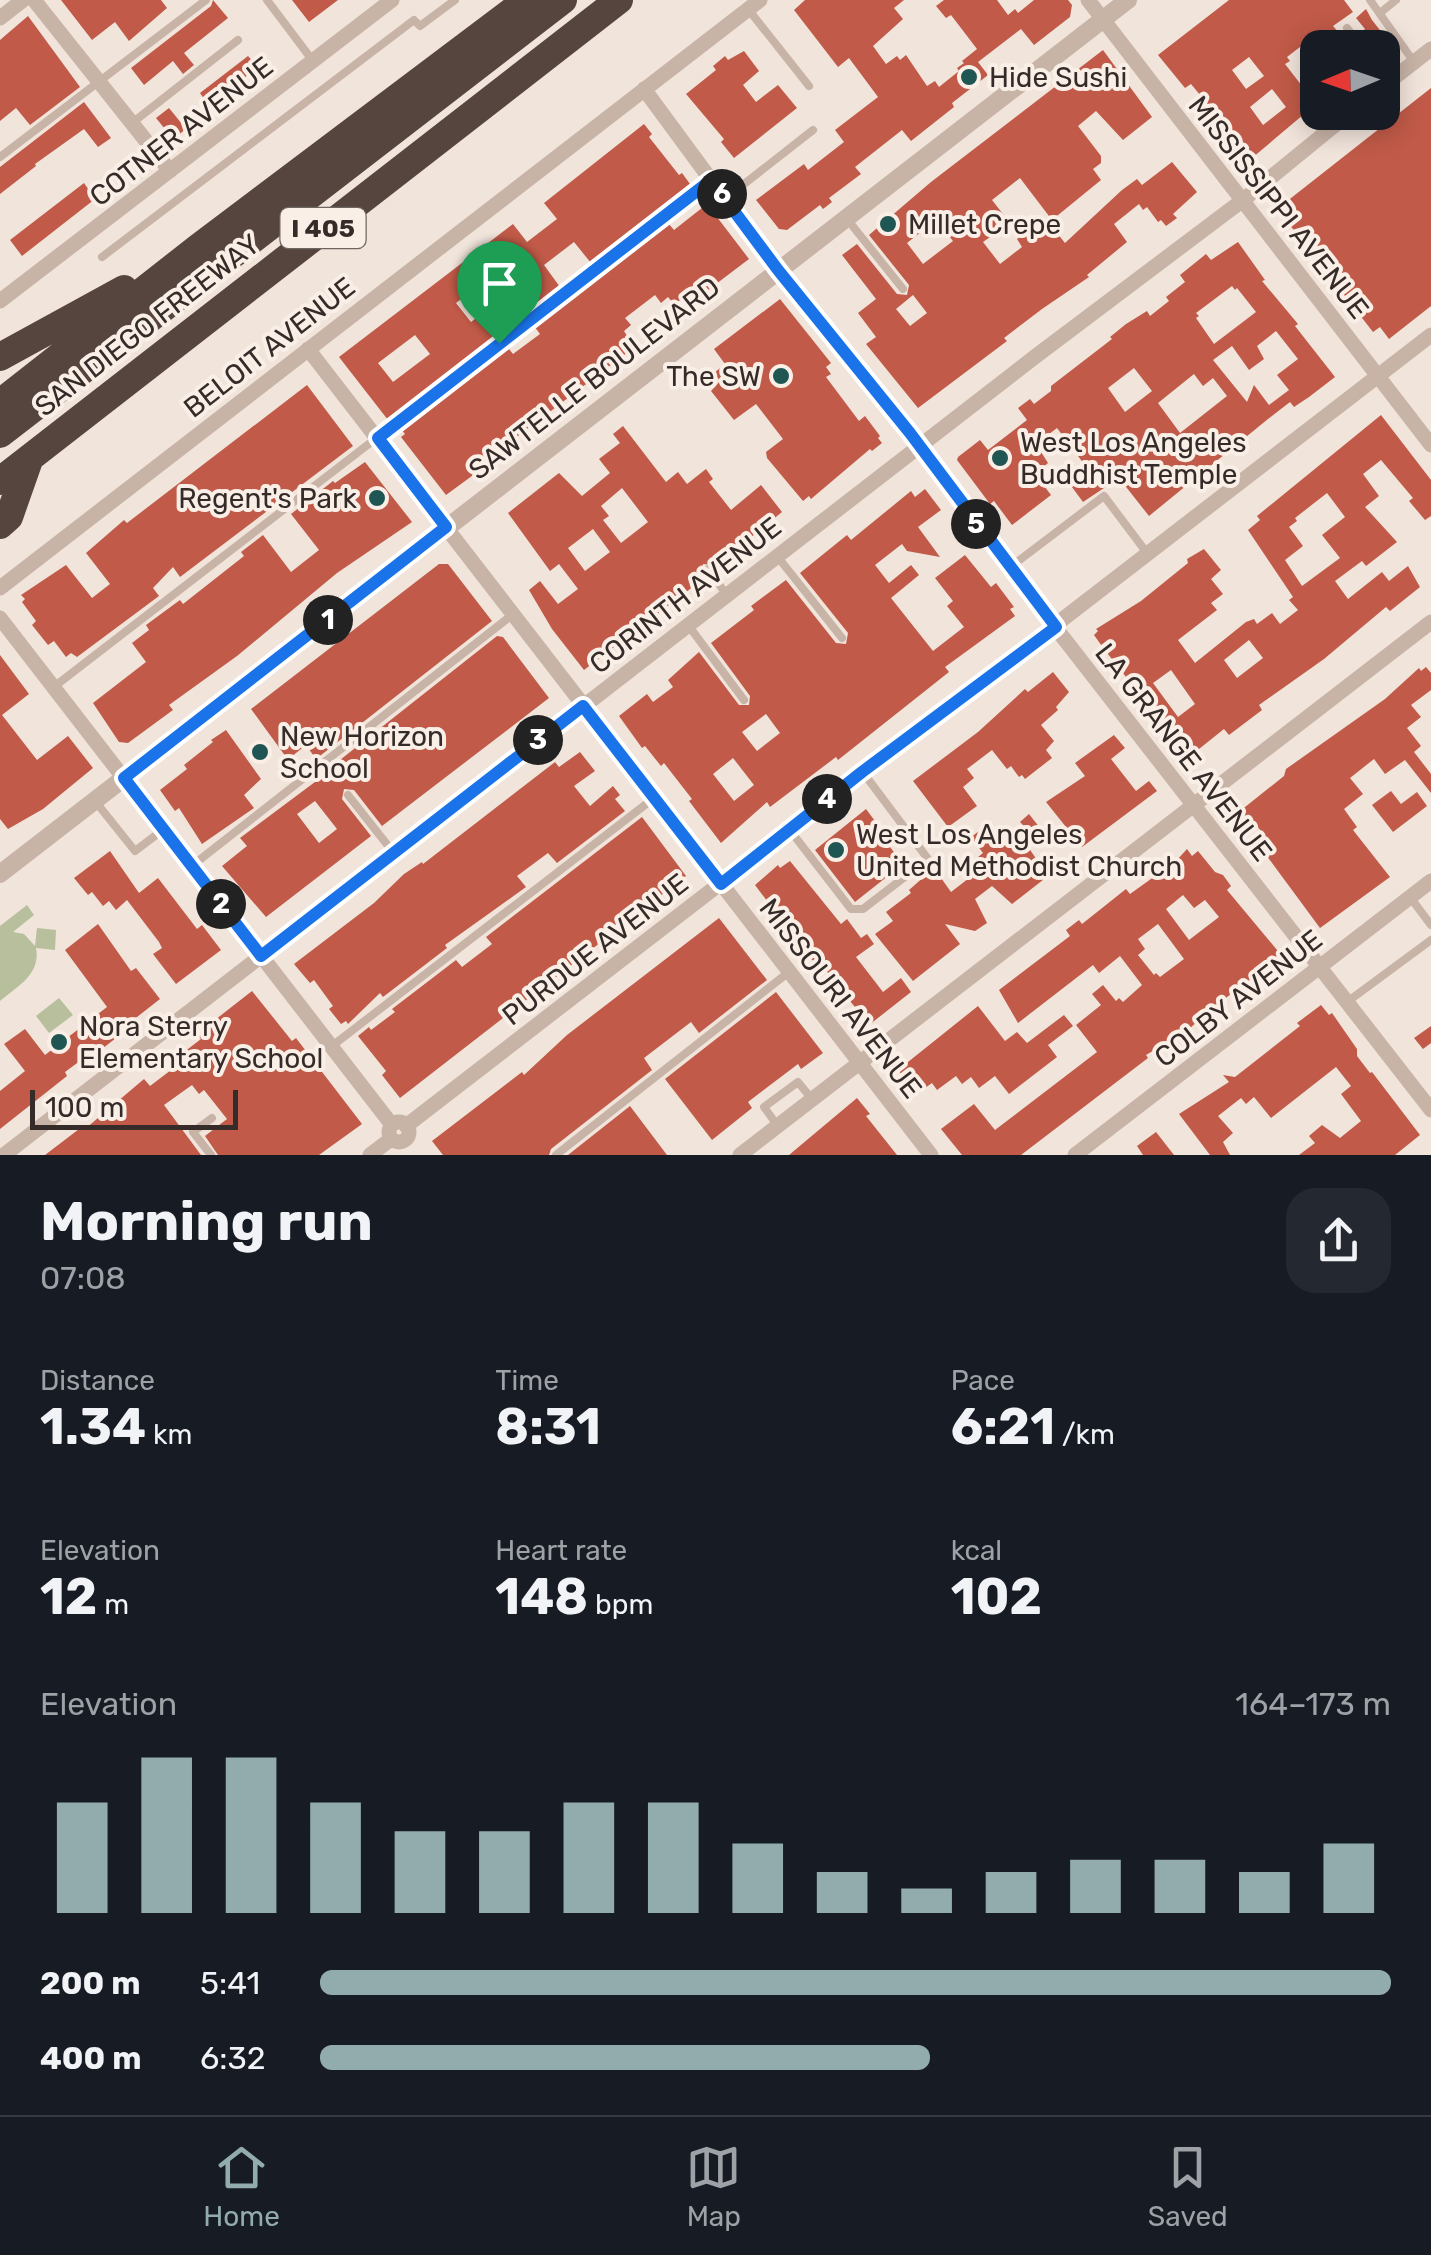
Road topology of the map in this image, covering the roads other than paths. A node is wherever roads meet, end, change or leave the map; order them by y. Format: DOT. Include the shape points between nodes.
graph roads {
  1 [pos="24,0"];
  2 [pos="34,0"];
  3 [pos="206,0"];
  4 [pos="267,0"];
  5 [pos="392,0"];
  6 [pos="455,0"];
  7 [pos="526,0"];
  8 [pos="563,0"];
  9 [pos="596,0"];
  10 [pos="620,0"];
  11 [pos="1088,0"];
  12 [pos="1128,0"];
  13 [pos="1370,0"];
  14 [pos="1396,0"];
  15 [pos="754,5"];
  16 [pos="1380,13"];
  17 [pos="0,18"];
  18 [pos="1103,20"];
  19 [pos="238,40"];
  20 [pos="1431,49"];
  21 [pos="313,60"];
  22 [pos="1414,62"];
  23 [pos="1400,71"];
  24 [pos="100,81"];
  25 [pos="809,86"];
  26 [pos="644,89"];
  27 [pos="132,123"];
  28 [pos="813,130"];
  29 [pos="1328,130"];
  30 [pos="0,157"];
  31 [pos="170,172"];
  32 [pos="711,180"];
  33 [pos="725,199"];
  34 [pos="1242,200"];
  35 [pos="846,218"];
  36 [pos="199,247"];
  37 [pos="102,257"];
  38 [pos="778,270"];
  39 [pos="903,289"];
  40 [pos="0,301"];
  41 [pos="1431,335"];
  42 [pos="308,349"];
  43 [pos="0,357"];
  44 [pos="1378,376"];
  45 [pos="0,403"];
  46 [pos="0,434"];
  47 [pos="378,438"];
  48 [pos="1431,445"];
  49 [pos="919,446"];
  50 [pos="0,459"];
  51 [pos="29,460"];
  52 [pos="0,482"];
  53 [pos="0,524"];
  54 [pos="446,527"];
  55 [pos="1148,555"];
  56 [pos="777,556"];
  57 [pos="1009,568"];
  58 [pos="708,569"];
  59 [pos="0,588"];
  60 [pos="727,595"];
  61 [pos="513,614"];
  62 [pos="0,618"];
  63 [pos="1431,622"];
  64 [pos="688,625"];
  65 [pos="1056,627"];
  66 [pos="842,638"];
  67 [pos="55,686"];
  68 [pos="744,700"];
  69 [pos="583,706"];
  70 [pos="862,772"];
  71 [pos="124,778"];
  72 [pos="348,795"];
  73 [pos="654,798"];
  74 [pos="95,801"];
  75 [pos="1194,806"];
  76 [pos="788,828"];
  77 [pos="164,830"];
  78 [pos="393,852"];
  79 [pos="193,866"];
  80 [pos="0,874"];
  81 [pos="1431,881"];
  82 [pos="721,884"];
  83 [pos="1410,897"];
  84 [pos="1431,925"];
  85 [pos="1431,940"];
  86 [pos="261,956"];
  87 [pos="1319,966"];
  88 [pos="790,972"];
  89 [pos="1347,1002"];
  90 [pos="332,1046"];
  91 [pos="858,1062"];
  92 [pos="1431,1110"];
  93 [pos="212,1118"];
  94 [pos="398,1132"];
  95 [pos="4,1155"];
  96 [pos="211,1155"];
  97 [pos="370,1155"];
  98 [pos="416,1155"];
  99 [pos="556,1155"];
  100 [pos="740,1155"];
  101 [pos="931,1155"];
  102 [pos="1075,1155"];
  1 -- 17 [label="street"];
  2 -- 24 [label="street"];
  3 -- 24 [label="lane"];
  4 -- 21 [label="lane"];
  5 -- 21 [label="street, COTNER AVENUE"];
  6 -- 37 [label="lane" via="420,26 414,20"];
  7 -- 36 [label="highway, SAN DIEGO FREEWAY / I 405"];
  8 -- 46 [label="highway"];
  9 -- 50 [label="highway"];
  10 -- 51 [label="highway, SAN DIEGO FREEWAY / I 405"];
  11 -- 18 [label="street, MISSISSIPPI AVENUE"];
  12 -- 18 [label="street, SAWTELLE BOULEVARD"];
  13 -- 16 [label="lane"];
  14 -- 16 [label="lane"];
  15 -- 25 [label="lane"];
  15 -- 26 [label="street, BELOIT AVENUE"];
  16 -- 22 [label="lane"];
  18 -- 34 [label="street, MISSISSIPPI AVENUE"];
  18 -- 35 [label="street, SAWTELLE BOULEVARD"];
  19 -- 27 [label="lane"];
  20 -- 22 [label="street"];
  21 -- 31 [label="street, COTNER AVENUE"];
  22 -- 23 [label="street"];
  24 -- 27 [label="street"];
  24 -- 30 [label="lane"];
  26 -- 32 [label="street, LA GRANGE AVENUE"];
  26 -- 42 [label="street, BELOIT AVENUE"];
  27 -- 31 [label="street"];
  28 -- 33 [label="lane"];
  29 -- 34 [label="street, CORINTH AVENUE"];
  31 -- 40 [label="street, COTNER AVENUE"];
  32 -- 33 [label="street, LA GRANGE AVENUE"];
  32 -- 47 [label="lane"];
  33 -- 38 [label="street, LA GRANGE AVENUE"];
  34 -- 44 [label="street, MISSISSIPPI AVENUE"];
  34 -- 49 [label="street, CORINTH AVENUE"];
  35 -- 38 [label="street, SAWTELLE BOULEVARD"];
  35 -- 39 [label="lane"];
  36 -- 43 [label="highway"];
  36 -- 45 [label="highway, SAN DIEGO FREEWAY / I 405"];
  38 -- 49 [label="street, LA GRANGE AVENUE"];
  38 -- 54 [label="street, SAWTELLE BOULEVARD"];
  41 -- 44 [label="street, PURDUE AVENUE"];
  42 -- 47 [label="street, MISSOURI AVENUE"];
  42 -- 59 [label="street, BELOIT AVENUE"];
  44 -- 48 [label="street, MISSISSIPPI AVENUE"];
  44 -- 55 [label="street, PURDUE AVENUE"];
  47 -- 54 [label="street, MISSOURI AVENUE"];
  47 -- 67 [label="lane"];
  49 -- 56 [label="street, CORINTH AVENUE"];
  49 -- 57 [label="street, LA GRANGE AVENUE"];
  51 -- 52 [label="highway, SAN DIEGO FREEWAY / I 405"];
  51 -- 53 [label="highway" via="9,517"];
  54 -- 61 [label="street, MISSOURI AVENUE"];
  54 -- 71 [label="street, SAWTELLE BOULEVARD"];
  55 -- 57 [label="lane" via="1104,496"];
  55 -- 65 [label="street, PURDUE AVENUE"];
  56 -- 60 [label="street, CORINTH AVENUE"];
  56 -- 66 [label="lane"];
  57 -- 65 [label="street, LA GRANGE AVENUE"];
  58 -- 60 [label="lane"];
  60 -- 64 [label="street, CORINTH AVENUE"];
  61 -- 69 [label="street, MISSOURI AVENUE"];
  61 -- 79 [label="lane"];
  62 -- 67 [label="street"];
  63 -- 75 [label="street"];
  64 -- 68 [label="lane"];
  64 -- 69 [label="street, CORINTH AVENUE"];
  65 -- 70 [label="street, PURDUE AVENUE"];
  65 -- 75 [label="street, LA GRANGE AVENUE"];
  67 -- 71 [label="street"];
  69 -- 73 [label="street, MISSOURI AVENUE"];
  69 -- 78 [label="street, CORINTH AVENUE"];
  70 -- 76 [label="street, PURDUE AVENUE"];
  70 -- 76 [label="lane" via="928,858 863,909 851,909"];
  71 -- 74 [label="street, SAWTELLE BOULEVARD"];
  71 -- 77 [label="street"];
  72 -- 78 [label="lane"];
  73 -- 82 [label="street, MISSOURI AVENUE"];
  73 -- 90 [label="lane"];
  74 -- 77 [label="lane" via="135,851"];
  74 -- 80 [label="street, SAWTELLE BOULEVARD"];
  75 -- 87 [label="street, LA GRANGE AVENUE"];
  75 -- 91 [label="street"];
  76 -- 82 [label="street, PURDUE AVENUE"];
  77 -- 79 [label="street"];
  78 -- 86 [label="street, CORINTH AVENUE"];
  79 -- 86 [label="street"];
  81 -- 83 [label="street, COLBY AVENUE"];
  82 -- 88 [label="street, MISSOURI AVENUE"];
  82 -- 94 [label="street, PURDUE AVENUE"];
  83 -- 84 [label="lane"];
  83 -- 87 [label="street, COLBY AVENUE"];
  85 -- 89 [label="lane"];
  86 -- 90 [label="street"];
  86 -- 95 [label="street, CORINTH AVENUE"];
  87 -- 89 [label="street, LA GRANGE AVENUE"];
  87 -- 102 [label="street, COLBY AVENUE"];
  88 -- 91 [label="street, MISSOURI AVENUE"];
  88 -- 99 [label="lane"];
  89 -- 92 [label="street, LA GRANGE AVENUE"];
  90 -- 94 [label="street"];
  91 -- 100 [label="street"];
  91 -- 101 [label="street, MISSOURI AVENUE"];
  93 -- 96 [label="lane" via="193,1132"];
  94 -- 97 [label="street, PURDUE AVENUE"];
  94 -- 98 [label="street"];
}
